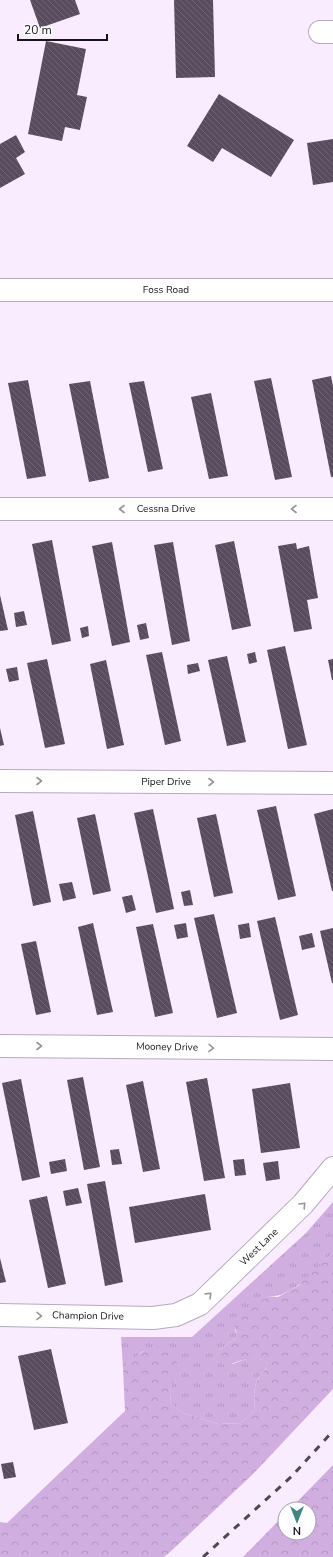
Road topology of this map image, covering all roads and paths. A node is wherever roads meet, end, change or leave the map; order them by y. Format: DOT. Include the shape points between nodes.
graph roads {
  1 [pos="0,290"];
  2 [pos="333,290"];
  3 [pos="0,509"];
  4 [pos="333,509"];
  5 [pos="0,781"];
  6 [pos="333,783"];
  7 [pos="0,1046"];
  8 [pos="333,1049"];
  9 [pos="333,1168"];
  10 [pos="0,1315"];
  11 [pos="176,1315"];
  1 -- 2 [label="street, Foss Road"];
  4 -- 3 [label="street, Cessna Drive, one-way"];
  5 -- 6 [label="street, Piper Drive, one-way"];
  7 -- 8 [label="street, Mooney Drive, one-way"];
  11 -- 9 [label="street, West Lane, one-way" via="200,1304 304,1204"];
  10 -- 11 [label="street, Champion Drive, one-way" via="153,1318"];
}
